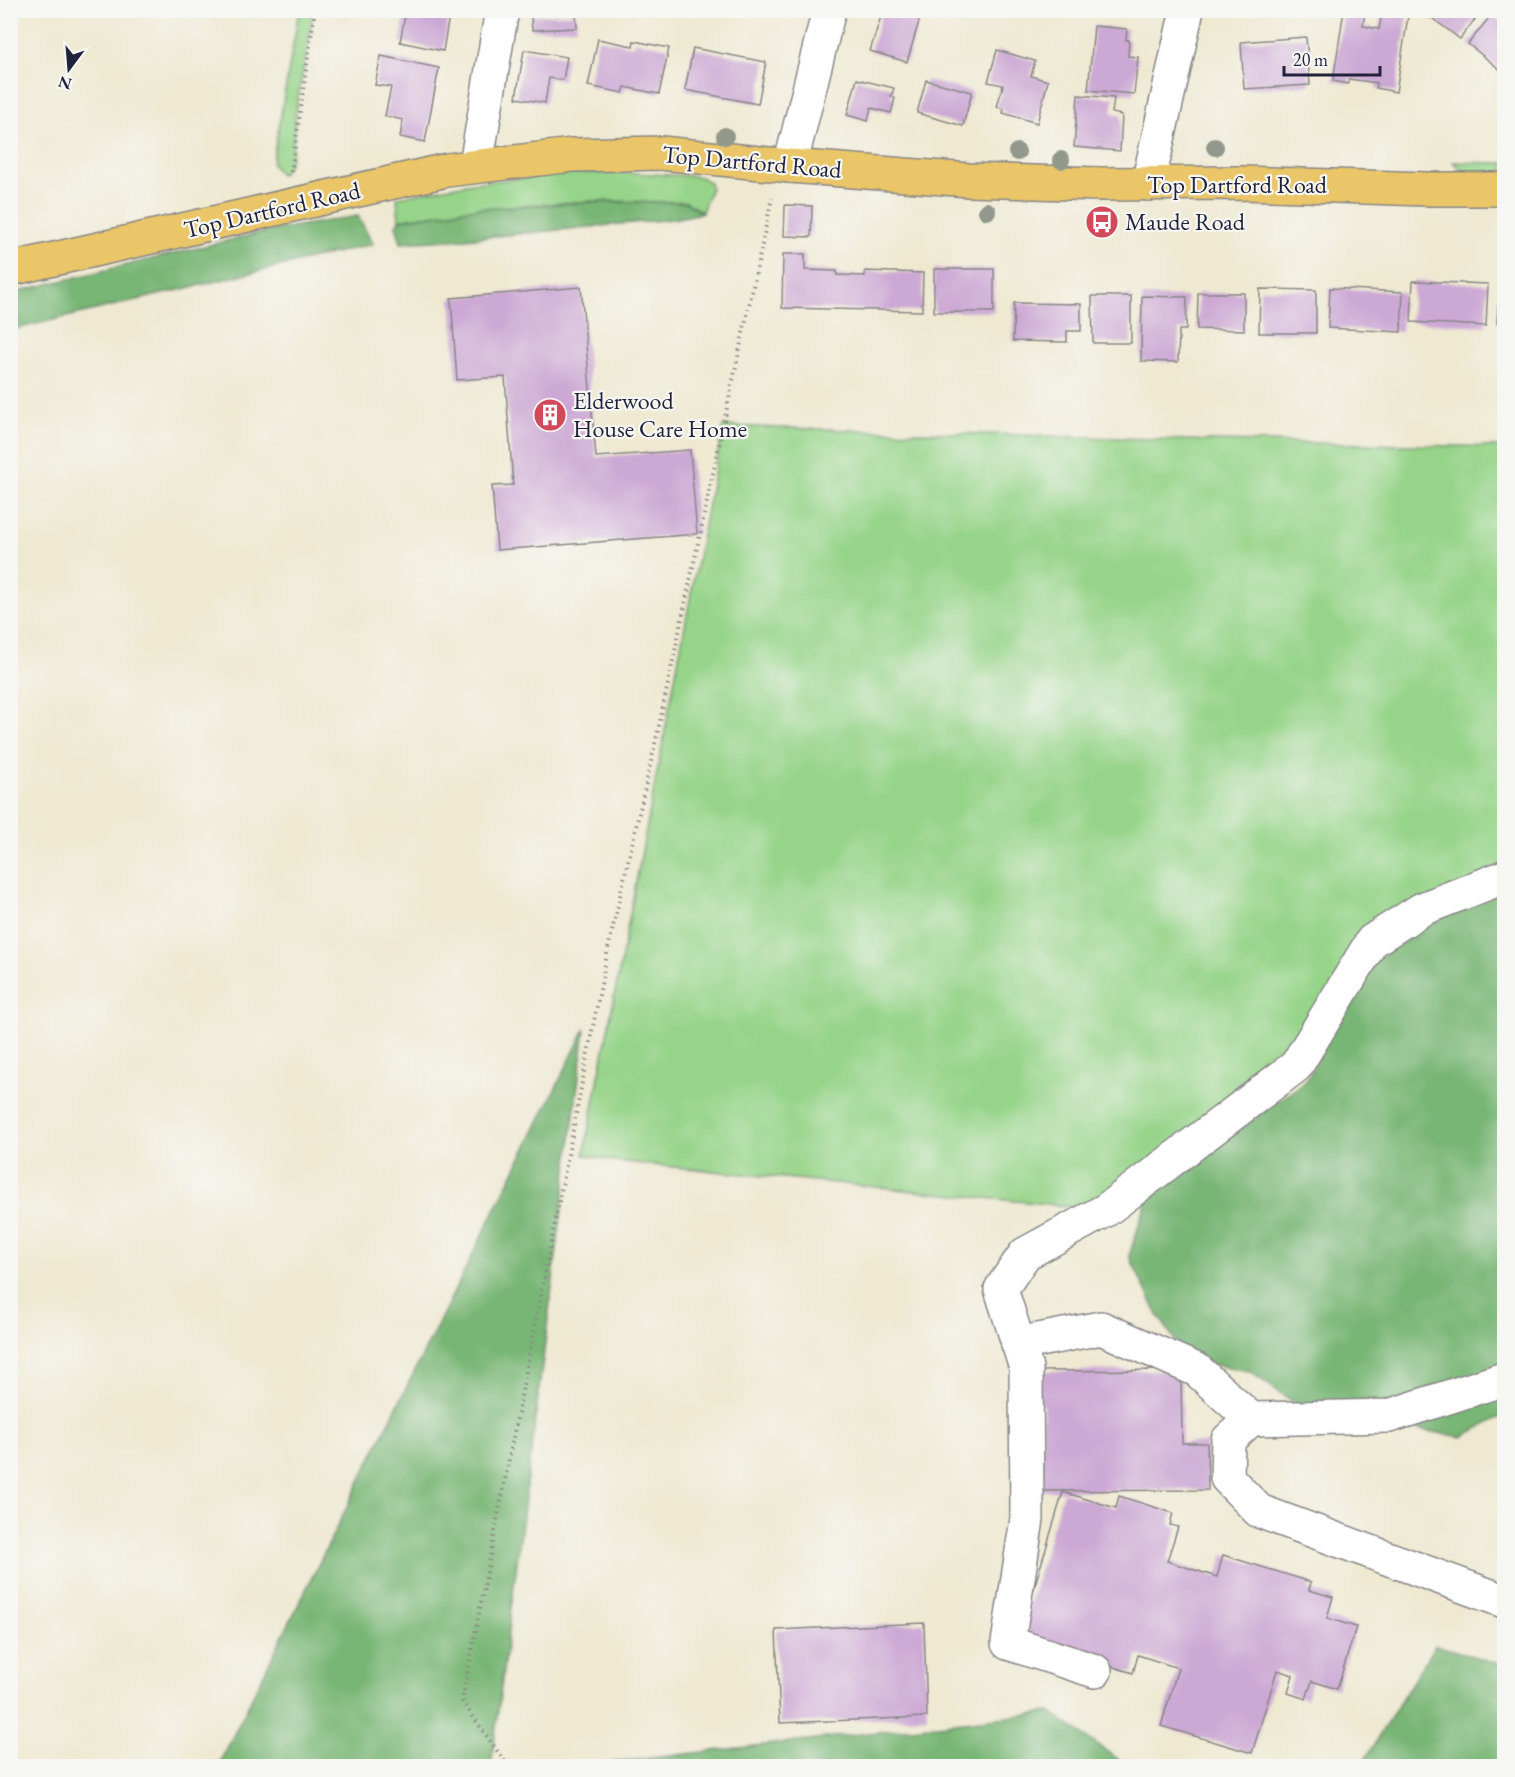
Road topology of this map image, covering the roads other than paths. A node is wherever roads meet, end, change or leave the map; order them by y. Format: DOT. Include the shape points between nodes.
graph roads {
  1 [pos="502,10"];
  2 [pos="829,10"];
  3 [pos="1187,10"];
  4 [pos="476,165"];
  5 [pos="786,166"];
  6 [pos="1148,184"];
  7 [pos="1504,189"];
  8 [pos="10,269"];
  9 [pos="1504,877"];
  10 [pos="1018,1344"];
  11 [pos="1504,1379"];
  12 [pos="1251,1419"];
  13 [pos="1504,1601"];
  14 [pos="1095,1671"];
  1 -- 4 [label="street"];
  2 -- 5 [label="street"];
  3 -- 6 [label="street"];
  4 -- 5 [label="main road, Top Dartford Road" via="572,155 661,153"];
  4 -- 8 [label="main road, Top Dartford Road"];
  5 -- 6 [label="main road, Top Dartford Road" via="969,180"];
  6 -- 7 [label="main road, Top Dartford Road"];
  9 -- 10 [label="street" via="1422,909 1372,941 1296,1066 1106,1210 1025,1254 1001,1289"];
  10 -- 12 [label="street" via="1101,1328 1197,1370"];
  10 -- 14 [label="street" via="1026,1368 1027,1519 1008,1643"];
  11 -- 12 [label="street" via="1389,1416"];
  12 -- 13 [label="street" via="1228,1440 1227,1478 1259,1511"];
}
